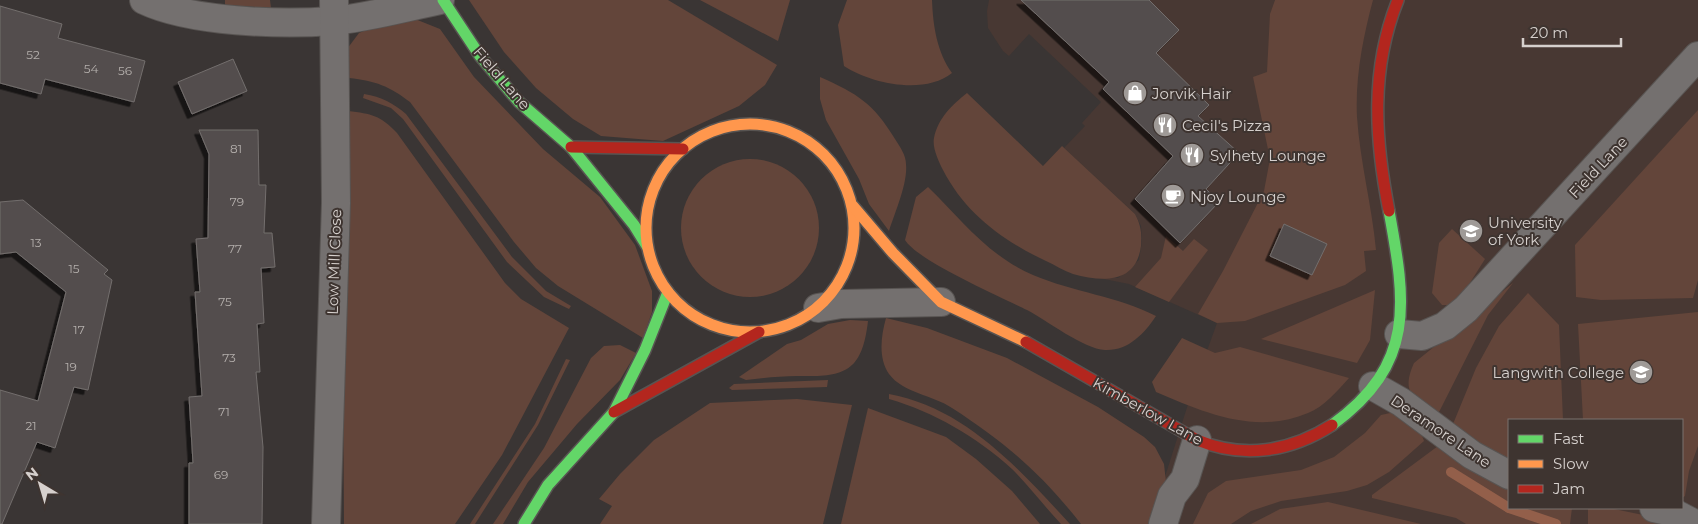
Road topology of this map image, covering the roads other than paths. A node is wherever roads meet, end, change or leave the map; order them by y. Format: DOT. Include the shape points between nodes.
graph roads {
  1 [pos="144,0"];
  2 [pos="442,0"];
  3 [pos="1398,0"];
  4 [pos="333,10"];
  5 [pos="1698,56"];
  6 [pos="571,146"];
  7 [pos="683,149"];
  8 [pos="853,206"];
  9 [pos="647,246"];
  10 [pos="668,292"];
  11 [pos="941,302"];
  12 [pos="818,308"];
  13 [pos="758,332"];
  14 [pos="1399,334"];
  15 [pos="1373,386"];
  16 [pos="614,412"];
  17 [pos="1197,440"];
  18 [pos="1508,474"];
  19 [pos="1185,479"];
  20 [pos="1658,509"];
  21 [pos="326,524"];
  22 [pos="524,524"];
  23 [pos="1163,524"];
  24 [pos="1180,524"];
  25 [pos="1695,524"];
  1 -- 4 [label="street" via="188,13 241,20"];
  2 -- 4 [label="street"];
  2 -- 6 [label="street, Field Lane" via="480,56 520,102"];
  3 -- 14 [label="street, Kimberlow Lane" via="1386,32 1377,115 1380,163 1398,261"];
  4 -- 21 [label="street, Low Mill Close" via="336,203"];
  5 -- 14 [label="street, Field Lane" via="1466,309 1445,326 1422,336"];
  6 -- 7 [label="street"];
  6 -- 9 [label="street, Field Lane"];
  7 -- 8 [label="street, Field Lane" via="718,129 739,125 766,125 793,133 817,147 833,164"];
  7 -- 9 [label="street, Field Lane" via="656,183 649,203"];
  8 -- 11 [label="street, Kimberlow Lane" via="892,253"];
  8 -- 12 [label="street, Field Lane" via="855,234 849,262 837,286"];
  9 -- 10 [label="street, Field Lane" via="655,271"];
  10 -- 13 [label="street, Field Lane" via="682,308 718,328"];
  10 -- 16 [label="street, Field Lane" via="645,350"];
  11 -- 12 [label="street, Kimberlow Lane" via="841,304"];
  11 -- 17 [label="street, Kimberlow Lane" via="1032,345"];
  12 -- 13 [label="street, Field Lane" via="796,322"];
  13 -- 16 [label="street, Field Lane"];
  14 -- 15 [label="street, Kimberlow Lane" via="1391,361"];
  15 -- 17 [label="street, Kimberlow Lane" via="1336,422 1320,433 1286,446 1247,454 1214,448"];
  15 -- 18 [label="street, Deramore Lane" via="1401,402 1472,455"];
  16 -- 22 [label="street, Field Lane" via="548,485"];
  17 -- 19 [label="street"];
  19 -- 23 [label="street" via="1172,496"];
  19 -- 24 [label="street" via="1189,491"];
  20 -- 25 [label="street"];
}
